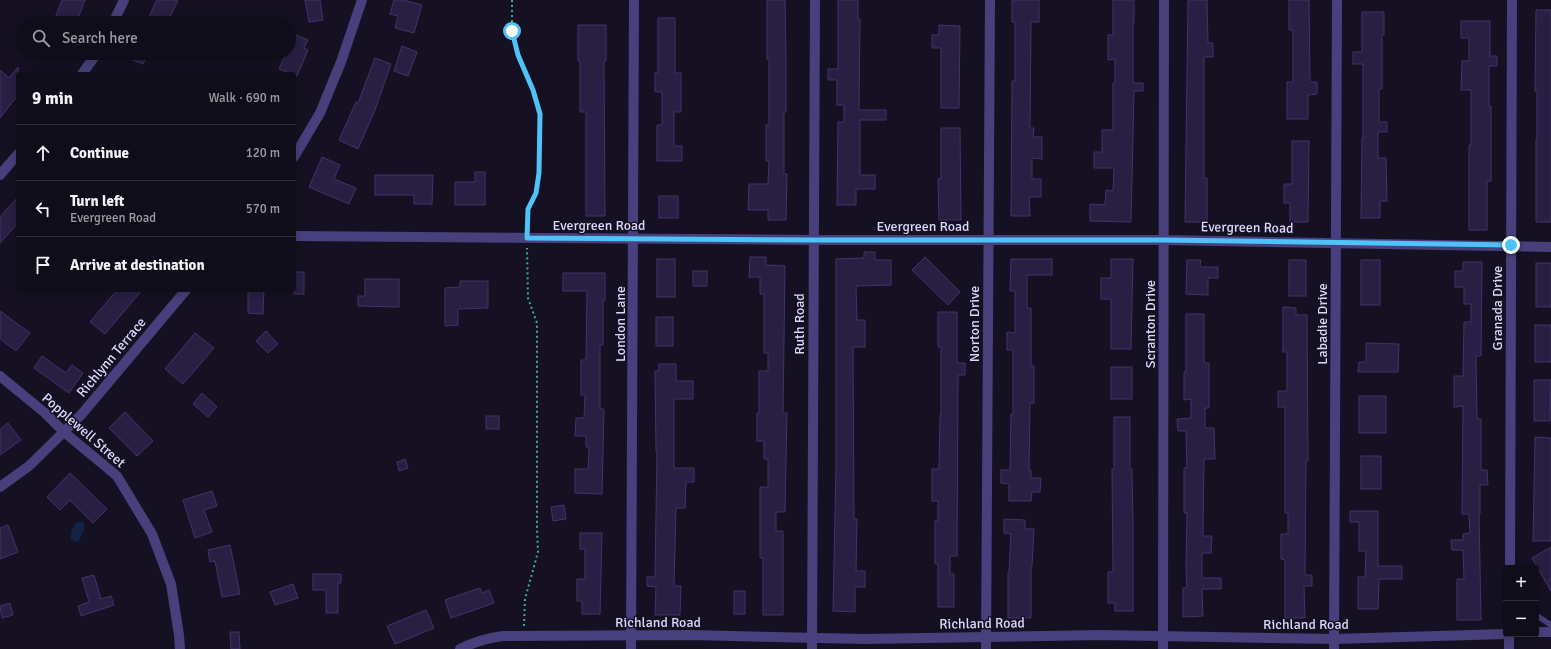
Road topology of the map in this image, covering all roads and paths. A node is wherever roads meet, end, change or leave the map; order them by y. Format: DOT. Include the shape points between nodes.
graph roads {
  1 [pos="124,0"];
  2 [pos="362,0"];
  3 [pos="512,0"];
  4 [pos="634,0"];
  5 [pos="815,0"];
  6 [pos="990,0"];
  7 [pos="1164,0"];
  8 [pos="1338,0"];
  9 [pos="1512,0"];
  10 [pos="116,16"];
  11 [pos="92,60"];
  12 [pos="83,72"];
  13 [pos="296,154"];
  14 [pos="16,156"];
  15 [pos="0,175"];
  16 [pos="296,236"];
  17 [pos="527,238"];
  18 [pos="634,239"];
  19 [pos="814,240"];
  20 [pos="989,240"];
  21 [pos="1164,240"];
  22 [pos="1336,242"];
  23 [pos="1511,245"];
  24 [pos="1551,247"];
  25 [pos="184,292"];
  26 [pos="0,376"];
  27 [pos="64,432"];
  28 [pos="0,488"];
  29 [pos="1510,565"];
  30 [pos="1539,618"];
  31 [pos="1551,625"];
  32 [pos="1539,632"];
  33 [pos="1551,632"];
  34 [pos="1503,634"];
  35 [pos="523,636"];
  36 [pos="632,636"];
  37 [pos="1163,636"];
  38 [pos="986,637"];
  39 [pos="1509,637"];
  40 [pos="812,638"];
  41 [pos="1334,644"];
  42 [pos="180,649"];
  43 [pos="460,649"];
  44 [pos="631,649"];
  45 [pos="812,649"];
  46 [pos="986,649"];
  47 [pos="1163,649"];
  48 [pos="1509,649"];
  1 -- 10 [label="street"];
  2 -- 13 [label="street" via="320,113"];
  3 -- 17 [label="path" via="512,31 540,114 539,173 536,193 528,209"];
  4 -- 18 [label="street, London Lane"];
  5 -- 19 [label="street, Ruth Road"];
  6 -- 20 [label="street, Norton Drive"];
  7 -- 21 [label="street, Scranton Drive"];
  8 -- 22 [label="street, Labadie Drive"];
  9 -- 23 [label="street, Granada Drive"];
  11 -- 12 [label="street"];
  14 -- 15 [label="street"];
  16 -- 17 [label="street, Evergreen Road"];
  17 -- 18 [label="street, Evergreen Road"];
  17 -- 35 [label="path" via="528,298 537,323 538,552 525,599"];
  18 -- 19 [label="street, Evergreen Road"];
  18 -- 36 [label="street, London Lane"];
  19 -- 20 [label="street, Evergreen Road"];
  19 -- 40 [label="street, Ruth Road"];
  20 -- 21 [label="street, Evergreen Road"];
  20 -- 38 [label="street, Norton Drive"];
  21 -- 22 [label="street, Evergreen Road"];
  21 -- 37 [label="street, Scranton Drive"];
  22 -- 23 [label="street, Evergreen Road"];
  22 -- 41 [label="street, Labadie Drive"];
  23 -- 24 [label="street, Evergreen Road"];
  23 -- 29 [label="street, Granada Drive"];
  25 -- 27 [label="street, Richlynn Terrace"];
  26 -- 27 [label="street, Popplewell Street"];
  27 -- 28 [label="street, Richlynn Terrace" via="29,466"];
  27 -- 42 [label="street, Popplewell Street" via="117,476 152,534 171,584"];
  30 -- 31 [label="lane"];
  32 -- 33 [label="street"];
  34 -- 41 [label="street, Richland Road"];
  35 -- 36 [label="street, Richland Road"];
  35 -- 43 [label="street, Richland Road" via="489,638"];
  36 -- 40 [label="street, Richland Road"];
  36 -- 44 [label="street, London Lane"];
  37 -- 38 [label="street, Richland Road"];
  37 -- 41 [label="street, Richland Road"];
  37 -- 47 [label="street, Scranton Drive"];
  38 -- 40 [label="street, Richland Road"];
  38 -- 46 [label="street, Norton Drive"];
  39 -- 48 [label="street"];
  40 -- 45 [label="street, Ruth Road"];
}
